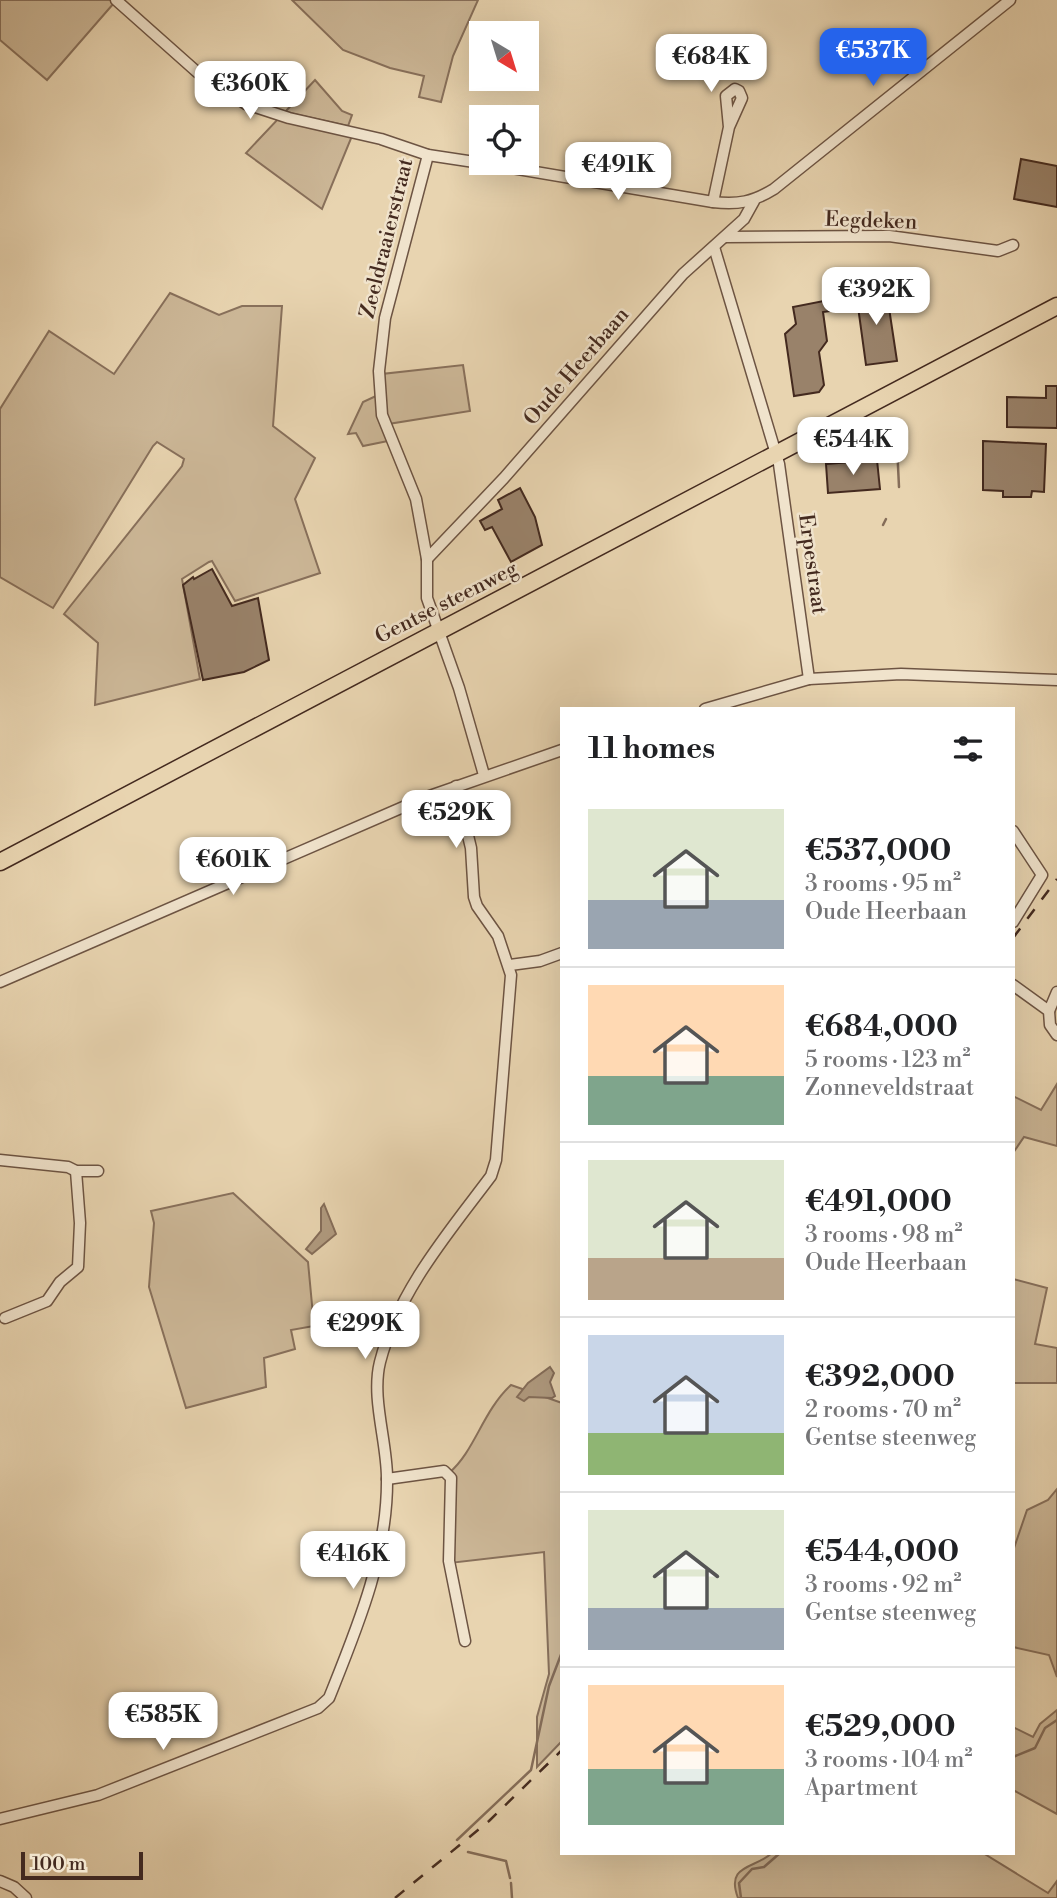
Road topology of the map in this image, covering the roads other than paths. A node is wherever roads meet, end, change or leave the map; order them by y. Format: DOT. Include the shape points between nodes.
graph roads {
  1 [pos="1010,0"];
  2 [pos="118,2"];
  3 [pos="729,127"];
  4 [pos="428,155"];
  5 [pos="469,161"];
  6 [pos="539,173"];
  7 [pos="754,201"];
  8 [pos="713,202"];
  9 [pos="724,237"];
  10 [pos="1013,245"];
  11 [pos="714,247"];
  12 [pos="1057,306"];
  13 [pos="776,455"];
  14 [pos="427,559"];
  15 [pos="436,630"];
  16 [pos="809,679"];
  17 [pos="1057,680"];
  18 [pos="712,707"];
  19 [pos="560,751"];
  20 [pos="484,775"];
  21 [pos="456,786"];
  22 [pos="1015,834"];
  23 [pos="0,862"];
  24 [pos="1015,919"];
  25 [pos="560,954"];
  26 [pos="510,965"];
  27 [pos="0,982"];
  28 [pos="1015,986"];
  29 [pos="1057,992"];
  30 [pos="1049,1011"];
  31 [pos="1057,1035"];
  32 [pos="0,1160"];
  33 [pos="76,1171"];
  34 [pos="98,1171"];
  35 [pos="5,1318"];
  36 [pos="387,1479"];
  37 [pos="464,1641"];
  38 [pos="0,1819"];
  39 [pos="0,1881"];
  40 [pos="26,1898"];
  1 -- 7 [label="street, Oude Heerbaan"];
  2 -- 4 [label="street, Zeeldraaierstraat" via="197,72 246,104"];
  3 -- 8 [label="street"];
  4 -- 5 [label="street"];
  4 -- 14 [label="street, Zeeldraaierstraat" via="387,312 379,371 387,433 416,499"];
  6 -- 8 [label="street"];
  7 -- 8 [label="street" via="735,205"];
  7 -- 9 [label="street, Oude Heerbaan" via="744,219"];
  9 -- 10 [label="street, Eegdeken" via="889,236 998,251"];
  9 -- 11 [label="street, Oude Heerbaan"];
  11 -- 13 [label="street, Erpestraat"];
  11 -- 14 [label="street, Oude Heerbaan" via="653,307"];
  12 -- 13 [label="main road, Gentse steenweg"];
  13 -- 15 [label="main road, Gentse steenweg"];
  13 -- 16 [label="street, Erpestraat"];
  14 -- 15 [label="street, Zeeldraaierstraat" via="427,598"];
  15 -- 20 [label="street, Zeeldraaierstraat" via="459,688"];
  15 -- 23 [label="main road, Gentse steenweg"];
  16 -- 17 [label="street" via="887,675"];
  16 -- 18 [label="street"];
  19 -- 20 [label="street"];
  20 -- 21 [label="street"];
  21 -- 26 [label="street" via="471,848 477,906"];
  21 -- 27 [label="street"];
  22 -- 24 [label="street" via="1042,876"];
  25 -- 26 [label="street"];
  26 -- 36 [label="street" via="495,1169 417,1279 392,1325 381,1360 378,1383"];
  28 -- 30 [label="street"];
  29 -- 30 [label="street"];
  30 -- 31 [label="street"];
  32 -- 33 [label="street"];
  33 -- 34 [label="street"];
  33 -- 35 [label="street" via="78,1267 47,1301"];
  36 -- 37 [label="street" via="444,1471 451,1478 449,1561"];
  36 -- 38 [label="street" via="383,1525 366,1602 325,1703 98,1795"];
  39 -- 40 [label="street"];
}
